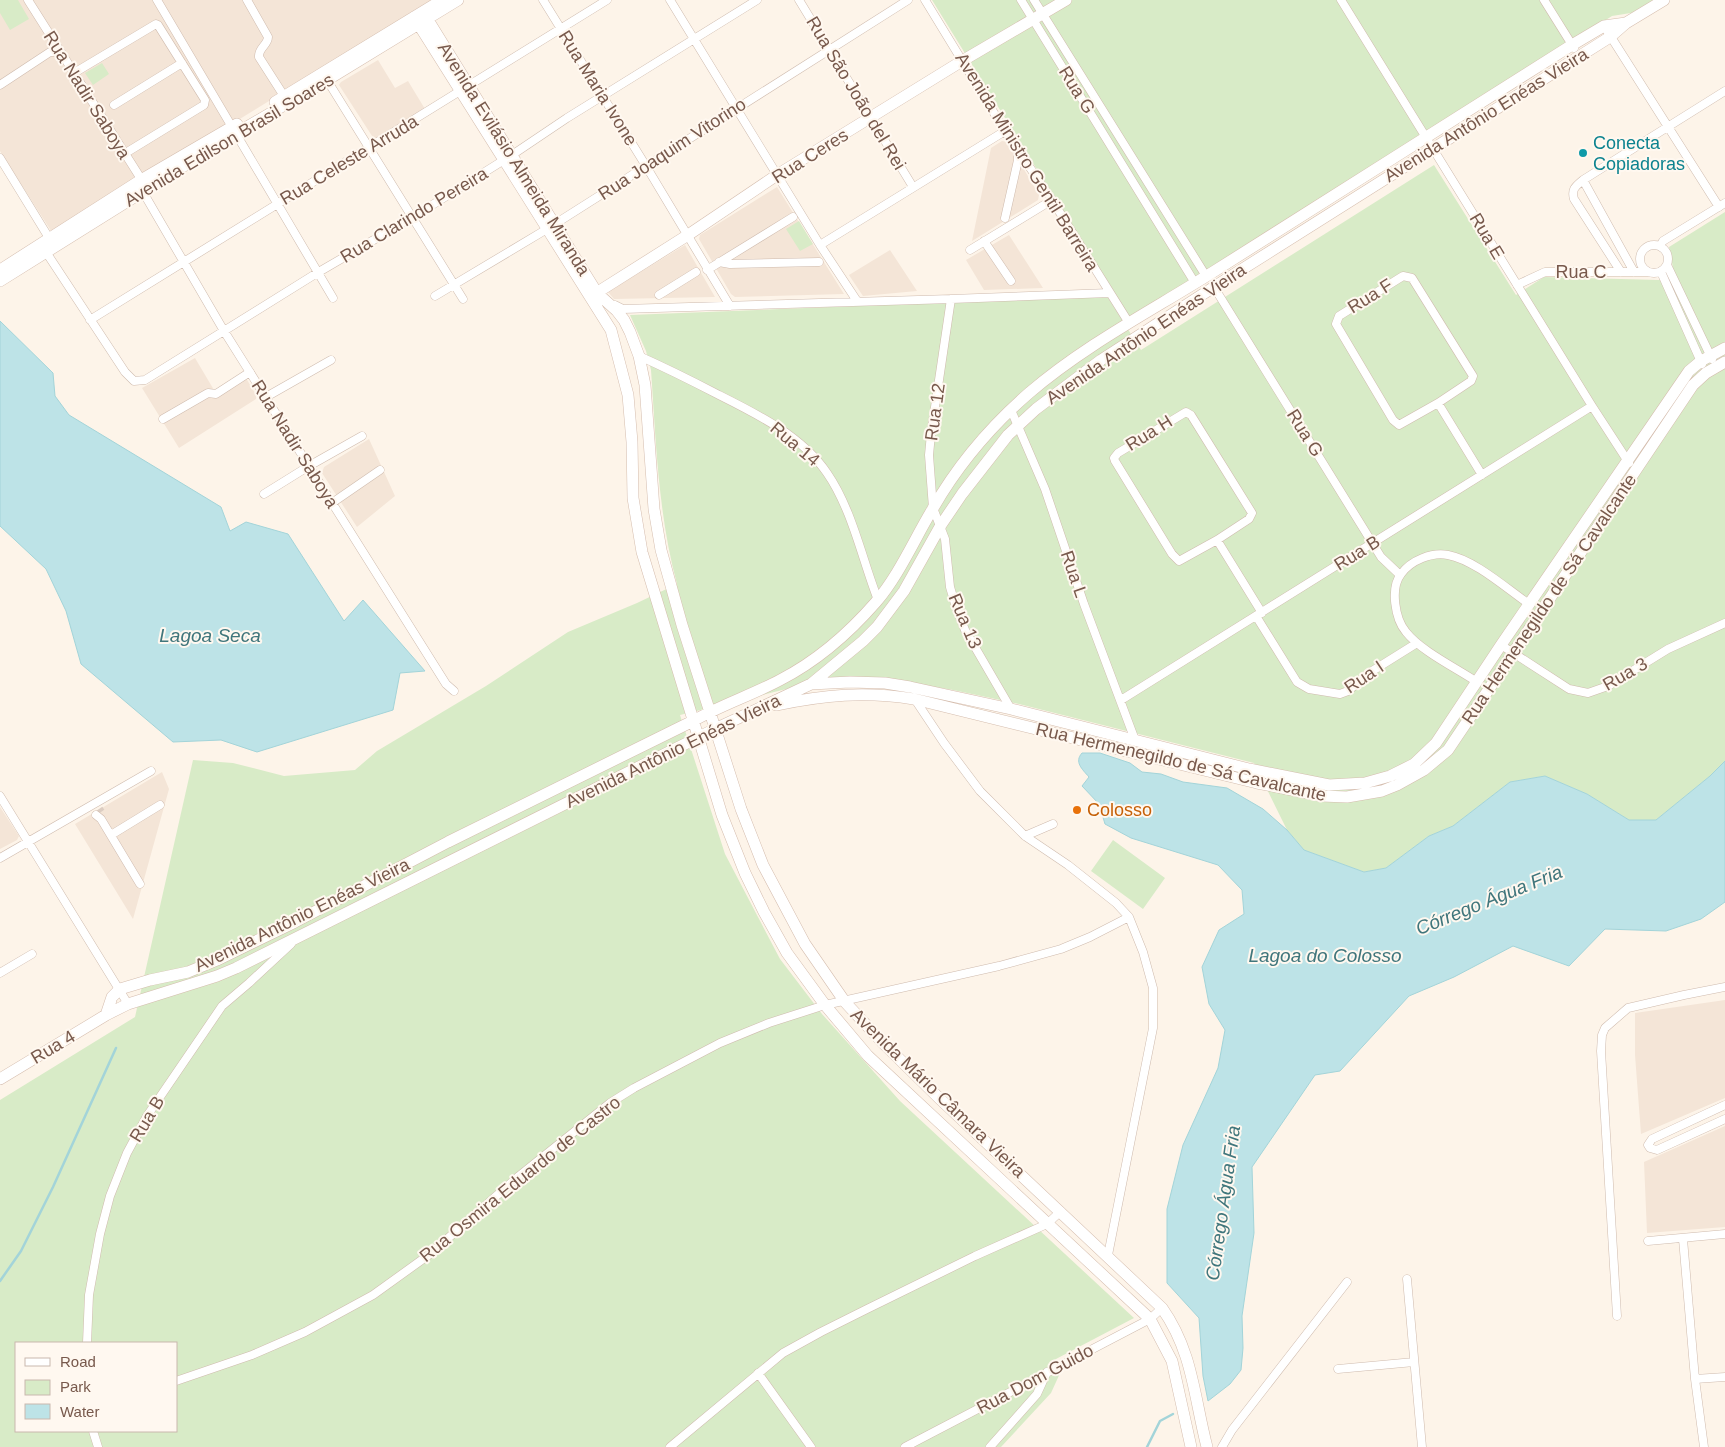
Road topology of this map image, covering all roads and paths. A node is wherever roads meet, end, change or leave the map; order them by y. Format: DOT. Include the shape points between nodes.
graph roads {
  1 [pos="28,0"];
  2 [pos="156,0"];
  3 [pos="247,0"];
  4 [pos="442,0"];
  5 [pos="458,0"];
  6 [pos="543,0"];
  7 [pos="607,0"];
  8 [pos="670,0"];
  9 [pos="758,0"];
  10 [pos="799,0"];
  11 [pos="908,0"];
  12 [pos="926,0"];
  13 [pos="1021,0"];
  14 [pos="1034,0"];
  15 [pos="1066,0"];
  16 [pos="1341,0"];
  17 [pos="1544,0"];
  18 [pos="1664,0"];
  19 [pos="1038,17"];
  20 [pos="421,18"];
  21 [pos="1626,23"];
  22 [pos="1604,26"];
  23 [pos="561,29"];
  24 [pos="1610,37"];
  25 [pos="694,40"];
  26 [pos="1572,45"];
  27 [pos="829,49"];
  28 [pos="61,52"];
  29 [pos="1579,56"];
  30 [pos="962,60"];
  31 [pos="182,63"];
  32 [pos="74,73"];
  33 [pos="327,80"];
  34 [pos="0,84"];
  35 [pos="465,89"];
  36 [pos="281,91"];
  37 [pos="1725,91"];
  38 [pos="602,96"];
  39 [pos="114,105"];
  40 [pos="737,107"];
  41 [pos="872,117"];
  42 [pos="1668,128"];
  43 [pos="1005,130"];
  44 [pos="233,131"];
  45 [pos="1426,138"];
  46 [pos="370,148"];
  47 [pos="1433,148"];
  48 [pos="1018,151"];
  49 [pos="124,154"];
  50 [pos="0,158"];
  51 [pos="508,158"];
  52 [pos="646,166"];
  53 [pos="778,175"];
  54 [pos="1583,180"];
  55 [pos="144,187"];
  56 [pos="913,187"];
  57 [pos="1052,200"];
  58 [pos="276,204"];
  59 [pos="1722,205"];
  60 [pos="413,217"];
  61 [pos="793,217"];
  62 [pos="1005,218"];
  63 [pos="550,226"];
  64 [pos="688,235"];
  65 [pos="49,238"];
  66 [pos="984,242"];
  67 [pos="820,244"];
  68 [pos="1660,246"];
  69 [pos="970,250"];
  70 [pos="46,252"];
  71 [pos="1642,254"];
  72 [pos="1625,256"];
  73 [pos="183,262"];
  74 [pos="719,262"];
  75 [pos="819,262"];
  76 [pos="1668,265"];
  77 [pos="702,269"];
  78 [pos="0,270"];
  79 [pos="1621,272"];
  80 [pos="1634,272"];
  81 [pos="1647,272"];
  82 [pos="1662,272"];
  83 [pos="317,273"];
  84 [pos="1206,276"];
  85 [pos="0,281"];
  86 [pos="1011,281"];
  87 [pos="1195,283"];
  88 [pos="455,285"];
  89 [pos="1214,286"];
  90 [pos="1517,286"];
  91 [pos="1109,292"];
  92 [pos="659,295"];
  93 [pos="434,296"];
  94 [pos="593,297"];
  95 [pos="333,298"];
  96 [pos="463,299"];
  97 [pos="951,299"];
  98 [pos="857,301"];
  99 [pos="610,303"];
  100 [pos="730,306"];
  101 [pos="90,320"];
  102 [pos="1129,323"];
  103 [pos="224,331"];
  104 [pos="1725,348"];
  105 [pos="639,356"];
  106 [pos="1706,359"];
  107 [pos="331,360"];
  108 [pos="1716,368"];
  109 [pos="250,372"];
  110 [pos="266,397"];
  111 [pos="1438,403"];
  112 [pos="1592,406"];
  113 [pos="1011,410"];
  114 [pos="163,419"];
  115 [pos="1018,425"];
  116 [pos="362,436"];
  117 [pos="1632,465"];
  118 [pos="309,466"];
  119 [pos="380,470"];
  120 [pos="1482,476"];
  121 [pos="264,494"];
  122 [pos="332,503"];
  123 [pos="933,508"];
  124 [pos="940,525"];
  125 [pos="1217,540"];
  126 [pos="1373,543"];
  127 [pos="1400,575"];
  128 [pos="878,600"];
  129 [pos="1529,604"];
  130 [pos="1259,614"];
  131 [pos="1725,623"];
  132 [pos="1417,643"];
  133 [pos="1501,645"];
  134 [pos="1513,653"];
  135 [pos="1477,682"];
  136 [pos="811,684"];
  137 [pos="910,687"];
  138 [pos="454,691"];
  139 [pos="914,699"];
  140 [pos="1121,700"];
  141 [pos="757,708"];
  142 [pos="1011,710"];
  143 [pos="710,711"];
  144 [pos="693,721"];
  145 [pos="715,728"];
  146 [pos="698,738"];
  147 [pos="1135,740"];
  148 [pos="151,772"];
  149 [pos="0,796"];
  150 [pos="160,805"];
  151 [pos="97,811"];
  152 [pos="1053,824"];
  153 [pos="110,835"];
  154 [pos="1026,836"];
  155 [pos="28,842"];
  156 [pos="0,858"];
  157 [pos="140,884"];
  158 [pos="1128,916"];
  159 [pos="296,939"];
  160 [pos="32,954"];
  161 [pos="0,973"];
  162 [pos="1725,987"];
  163 [pos="120,990"];
  164 [pos="845,1002"];
  165 [pos="128,1004"];
  166 [pos="825,1005"];
  167 [pos="106,1015"];
  168 [pos="0,1080"];
  169 [pos="1725,1105"];
  170 [pos="1725,1118"];
  171 [pos="1061,1211"];
  172 [pos="1047,1224"];
  173 [pos="1725,1234"];
  174 [pos="1683,1238"];
  175 [pos="1648,1242"];
  176 [pos="1108,1255"];
  177 [pos="1407,1279"];
  178 [pos="1347,1282"];
  179 [pos="1162,1308"];
  180 [pos="1617,1316"];
  181 [pos="1150,1319"];
  182 [pos="86,1342"];
  183 [pos="1414,1362"];
  184 [pos="1338,1369"];
  185 [pos="1047,1372"];
  186 [pos="758,1373"];
  187 [pos="1725,1377"];
  188 [pos="1695,1379"];
  189 [pos="178,1380"];
  190 [pos="93,1432"];
  191 [pos="98,1447"];
  192 [pos="670,1447"];
  193 [pos="810,1447"];
  194 [pos="905,1447"];
  195 [pos="990,1447"];
  196 [pos="1191,1447"];
  197 [pos="1207,1447"];
  198 [pos="1222,1447"];
  199 [pos="1422,1447"];
  200 [pos="1704,1447"];
  1 -- 28 [label="street, Rua Nadir Saboya"];
  2 -- 44 [label="street"];
  3 -- 36 [label="street" via="268,37 259,57"];
  4 -- 20 [label="street, Avenida Edilson Brasil Soares"];
  5 -- 20 [label="street, Avenida Edilson Brasil Soares"];
  6 -- 23 [label="street, Rua Maria Ivone"];
  7 -- 23 [label="street, Rua Celeste Arruda"];
  8 -- 25 [label="street"];
  9 -- 25 [label="street, Rua Clarindo Pereira"];
  10 -- 27 [label="street, Rua São João del Rei"];
  11 -- 27 [label="street, Rua Joaquim Vitorino"];
  12 -- 30 [label="street, Avenida Ministro Gentil Barreira"];
  13 -- 19 [label="street, Rua G"];
  14 -- 19 [label="street, Rua G"];
  15 -- 19 [label="street, Rua Ceres"];
  16 -- 45 [label="street, Rua E"];
  17 -- 26 [label="street"];
  18 -- 21 [label="street, Avenida Antônio Enéas Vieira"];
  19 -- 30 [label="street, Rua Ceres"];
  19 -- 84 [label="street, Rua G"];
  19 -- 87 [label="street, Rua G"];
  20 -- 33 [label="street, Avenida Edilson Brasil Soares"];
  20 -- 35 [label="street, Avenida Evilásio Almeida Miranda"];
  20 -- 36 [label="street, Avenida Edilson Brasil Soares"];
  21 -- 22 [label="street, Avenida Antônio Enéas Vieira"];
  21 -- 24 [label="street, Avenida Antônio Enéas Vieira"];
  22 -- 24 [label="street"];
  22 -- 26 [label="street, Avenida Antônio Enéas Vieira"];
  23 -- 35 [label="street, Rua Celeste Arruda"];
  23 -- 38 [label="street, Rua Maria Ivone"];
  24 -- 29 [label="street, Avenida Antônio Enéas Vieira"];
  24 -- 42 [label="street"];
  25 -- 38 [label="street, Rua Clarindo Pereira"];
  25 -- 40 [label="street"];
  26 -- 29 [label="street"];
  26 -- 45 [label="street, Avenida Antônio Enéas Vieira"];
  27 -- 40 [label="street, Rua Joaquim Vitorino"];
  27 -- 41 [label="street, Rua São João del Rei"];
  28 -- 32 [label="street, Rua Nadir Saboya"];
  28 -- 34 [label="street" via="50,52"];
  29 -- 47 [label="street, Avenida Antônio Enéas Vieira"];
  30 -- 41 [label="street, Rua Ceres"];
  30 -- 43 [label="street, Avenida Ministro Gentil Barreira"];
  31 -- 32 [label="street" via="156,24"];
  31 -- 39 [label="street"];
  31 -- 49 [label="street" via="205,100 204,105"];
  32 -- 49 [label="street, Rua Nadir Saboya"];
  33 -- 44 [label="street, Avenida Edilson Brasil Soares"];
  33 -- 46 [label="street"];
  35 -- 46 [label="street, Rua Celeste Arruda"];
  35 -- 51 [label="street, Avenida Evilásio Almeida Miranda"];
  36 -- 44 [label="street, Avenida Edilson Brasil Soares"];
  37 -- 42 [label="street"];
  38 -- 51 [label="street, Rua Clarindo Pereira"];
  38 -- 52 [label="street, Rua Maria Ivone"];
  40 -- 52 [label="street, Rua Joaquim Vitorino"];
  40 -- 53 [label="street"];
  41 -- 53 [label="street, Rua Ceres"];
  41 -- 56 [label="street, Rua São João del Rei"];
  42 -- 54 [label="street"];
  42 -- 59 [label="street"];
  43 -- 48 [label="street, Avenida Ministro Gentil Barreira"];
  43 -- 56 [label="street"];
  44 -- 55 [label="street, Avenida Edilson Brasil Soares"];
  44 -- 58 [label="street"];
  45 -- 47 [label="street, Rua E"];
  45 -- 84 [label="street, Avenida Antônio Enéas Vieira"];
  46 -- 58 [label="street, Rua Celeste Arruda"];
  46 -- 60 [label="street"];
  47 -- 89 [label="street, Avenida Antônio Enéas Vieira"];
  47 -- 90 [label="street, Rua E"];
  48 -- 57 [label="street, Avenida Ministro Gentil Barreira"];
  48 -- 62 [label="street"];
  49 -- 55 [label="street, Rua Nadir Saboya"];
  50 -- 65 [label="street"];
  51 -- 60 [label="street, Rua Clarindo Pereira"];
  51 -- 63 [label="street, Avenida Evilásio Almeida Miranda"];
  52 -- 63 [label="street, Rua Joaquim Vitorino"];
  52 -- 64 [label="street, Rua Maria Ivone"];
  53 -- 64 [label="street, Rua Ceres"];
  53 -- 67 [label="street"];
  54 -- 72 [label="street"];
  54 -- 79 [label="street" via="1573,191 1574,199"];
  55 -- 65 [label="street, Avenida Edilson Brasil Soares"];
  55 -- 70 [label="street, Avenida Edilson Brasil Soares"];
  55 -- 73 [label="street, Rua Nadir Saboya"];
  56 -- 67 [label="street"];
  57 -- 66 [label="street"];
  57 -- 91 [label="street, Avenida Ministro Gentil Barreira"];
  58 -- 73 [label="street, Rua Celeste Arruda"];
  58 -- 83 [label="street"];
  59 -- 68 [label="street" via="1663,241"];
  60 -- 83 [label="street, Rua Clarindo Pereira"];
  60 -- 88 [label="street"];
  61 -- 74 [label="street"];
  63 -- 88 [label="street, Rua Joaquim Vitorino"];
  63 -- 94 [label="street, Avenida Evilásio Almeida Miranda"];
  64 -- 77 [label="street, Rua Maria Ivone"];
  64 -- 94 [label="street, Rua Ceres"];
  65 -- 78 [label="street, Avenida Edilson Brasil Soares"];
  66 -- 69 [label="street"];
  66 -- 86 [label="street"];
  67 -- 98 [label="street"];
  68 -- 71 [label="street" via="1646,248"];
  68 -- 76 [label="street" via="1667,252"];
  70 -- 85 [label="street, Avenida Edilson Brasil Soares"];
  70 -- 101 [label="street"];
  71 -- 72 [label="street"];
  71 -- 81 [label="street" via="1641,265"];
  72 -- 80 [label="street"];
  73 -- 101 [label="street, Rua Celeste Arruda"];
  73 -- 103 [label="street, Rua Nadir Saboya"];
  74 -- 75 [label="street"];
  74 -- 77 [label="street"];
  76 -- 82 [label="street"];
  76 -- 106 [label="street"];
  77 -- 92 [label="street"];
  77 -- 100 [label="street, Rua Maria Ivone"];
  79 -- 80 [label="street, Rua C"];
  79 -- 90 [label="street, Rua C" via="1545,272"];
  80 -- 81 [label="street, Rua C"];
  81 -- 82 [label="street"];
  82 -- 106 [label="street"];
  83 -- 95 [label="street"];
  83 -- 103 [label="street, Rua Clarindo Pereira"];
  84 -- 87 [label="street, Avenida Antônio Enéas Vieira"];
  87 -- 102 [label="street, Avenida Antônio Enéas Vieira"];
  88 -- 93 [label="street, Rua Joaquim Vitorino"];
  88 -- 96 [label="street"];
  89 -- 115 [label="street, Avenida Antônio Enéas Vieira" via="1101,360"];
  89 -- 126 [label="street, Rua G"];
  90 -- 112 [label="street, Rua E"];
  91 -- 97 [label="street"];
  91 -- 102 [label="street, Avenida Ministro Gentil Barreira"];
  94 -- 99 [label="street, Avenida Evilásio Almeida Miranda"];
  94 -- 144 [label="street, Avenida Mário Câmara Vieira" via="611,330 628,395 633,498 642,552"];
  97 -- 98 [label="street"];
  97 -- 123 [label="street, Rua 12" via="930,441"];
  98 -- 100 [label="street"];
  99 -- 100 [label="street" via="623,309"];
  99 -- 105 [label="street, Avenida Mário Câmara Vieira" via="624,320"];
  101 -- 103 [label="street, Rua Clarindo Pereira" via="124,372 134,381 145,380"];
  102 -- 113 [label="street, Avenida Antônio Enéas Vieira" via="1066,363"];
  103 -- 109 [label="street, Rua Nadir Saboya"];
  104 -- 106 [label="street, Rua Hermenegildo de Sá Cavalcante"];
  105 -- 128 [label="street, Rua 14" via="767,420 818,460 838,490"];
  105 -- 143 [label="street, Avenida Mário Câmara Vieira" via="645,385 654,509 661,550"];
  106 -- 108 [label="street"];
  106 -- 117 [label="street, Rua Hermenegildo de Sá Cavalcante" via="1689,371"];
  107 -- 110 [label="street"];
  108 -- 117 [label="street, Rua Hermenegildo de Sá Cavalcante" via="1692,385"];
  109 -- 110 [label="street, Rua Nadir Saboya"];
  109 -- 114 [label="street" via="216,394 208,393"];
  110 -- 118 [label="street, Rua Nadir Saboya"];
  111 -- 111 [label="street, Rua F" via="1474,376 1412,278 1403,276 1337,318 1336,324 1397,424"];
  111 -- 120 [label="street"];
  112 -- 117 [label="street, Rua E"];
  112 -- 120 [label="street, Rua B"];
  113 -- 115 [label="street, Rua L"];
  113 -- 123 [label="street, Avenida Antônio Enéas Vieira" via="957,470"];
  115 -- 124 [label="street, Avenida Antônio Enéas Vieira"];
  115 -- 140 [label="street, Rua L" via="1045,489"];
  116 -- 118 [label="street"];
  117 -- 129 [label="street, Rua Hermenegildo de Sá Cavalcante"];
  117 -- 134 [label="street, Rua Hermenegildo de Sá Cavalcante"];
  118 -- 121 [label="street"];
  118 -- 122 [label="street, Rua Nadir Saboya"];
  119 -- 122 [label="street"];
  120 -- 126 [label="street, Rua B"];
  122 -- 138 [label="street, Rua Nadir Saboya" via="446,684"];
  123 -- 124 [label="street, Rua 12"];
  123 -- 128 [label="street, Avenida Antônio Enéas Vieira"];
  124 -- 136 [label="street, Avenida Antônio Enéas Vieira" via="904,591 886,616 863,641"];
  124 -- 142 [label="street, Rua 13" via="945,539 950,587 959,615"];
  125 -- 125 [label="street, Rua H" via="1249,519 1252,513 1189,413 1183,413 1116,455 1115,461 1176,560 1182,560"];
  125 -- 130 [label="street"];
  126 -- 127 [label="street, Rua G" via="1383,560"];
  126 -- 130 [label="street, Rua B"];
  127 -- 129 [label="street" via="1421,559 1448,555 1467,561"];
  127 -- 132 [label="street" via="1395,597 1398,618"];
  128 -- 143 [label="street, Avenida Antônio Enéas Vieira" via="806,666"];
  129 -- 133 [label="street, Rua Hermenegildo de Sá Cavalcante"];
  130 -- 132 [label="street, Rua I" via="1297,682 1309,690 1340,694 1348,691 1368,673"];
  130 -- 140 [label="street, Rua B"];
  131 -- 134 [label="street, Rua 3" via="1668,649 1608,686 1588,693 1569,689"];
  132 -- 135 [label="street"];
  133 -- 134 [label="street, Rua 3"];
  133 -- 135 [label="street, Rua Hermenegildo de Sá Cavalcante"];
  134 -- 139 [label="street, Rua Hermenegildo de Sá Cavalcante" via="1443,755 1424,770 1382,792 1347,797 1322,796 1257,783"];
  135 -- 147 [label="street, Rua Hermenegildo de Sá Cavalcante" via="1433,748 1406,768 1366,784 1329,786"];
  136 -- 137 [label="street, Rua Hermenegildo de Sá Cavalcante" via="850,682"];
  136 -- 141 [label="street, Avenida Antônio Enéas Vieira"];
  137 -- 139 [label="street"];
  137 -- 142 [label="street, Rua Hermenegildo de Sá Cavalcante"];
  139 -- 141 [label="street, Rua Hermenegildo de Sá Cavalcante" via="851,694"];
  139 -- 154 [label="street" via="980,791"];
  140 -- 147 [label="street, Rua L"];
  141 -- 145 [label="street, Avenida Antônio Enéas Vieira"];
  142 -- 147 [label="street, Rua Hermenegildo de Sá Cavalcante"];
  143 -- 144 [label="street, Avenida Antônio Enéas Vieira"];
  143 -- 145 [label="street, Avenida Mário Câmara Vieira"];
  144 -- 146 [label="street, Avenida Mário Câmara Vieira"];
  144 -- 163 [label="street, Avenida Antônio Enéas Vieira" via="217,960 188,972"];
  145 -- 146 [label="street, Avenida Antônio Enéas Vieira"];
  145 -- 164 [label="street, Avenida Mário Câmara Vieira" via="763,865 805,944"];
  146 -- 159 [label="street, Avenida Antônio Enéas Vieira"];
  146 -- 166 [label="street, Avenida Mário Câmara Vieira" via="744,873 787,953"];
  148 -- 151 [label="street"];
  149 -- 155 [label="street"];
  150 -- 153 [label="street"];
  151 -- 153 [label="street"];
  151 -- 155 [label="street"];
  152 -- 154 [label="street"];
  153 -- 157 [label="street"];
  154 -- 158 [label="street" via="1076,871"];
  155 -- 156 [label="street"];
  155 -- 163 [label="street"];
  158 -- 164 [label="street, Rua Osmira Eduardo de Castro" via="1090,937 1061,948"];
  158 -- 176 [label="street" via="1153,988 1153,1028"];
  159 -- 165 [label="street, Avenida Antônio Enéas Vieira" via="217,976"];
  159 -- 182 [label="street, Rua B" via="222,1006 146,1116 110,1196 89,1295"];
  160 -- 161 [label="street"];
  162 -- 180 [label="street" via="1628,1008 1605,1028 1602,1035"];
  163 -- 165 [label="street"];
  163 -- 167 [label="street"];
  164 -- 166 [label="street, Rua Osmira Eduardo de Castro"];
  164 -- 171 [label="street, Avenida Mário Câmara Vieira" via="939,1098"];
  165 -- 167 [label="street, Avenida Antônio Enéas Vieira"];
  166 -- 172 [label="street, Avenida Mário Câmara Vieira" via="868,1056"];
  166 -- 189 [label="street, Rua Osmira Eduardo de Castro" via="720,1043 610,1103 519,1176 430,1254 365,1300 305,1332 252,1355"];
  167 -- 168 [label="street, Rua 4"];
  169 -- 170 [label="street" via="1652,1139 1648,1145 1656,1150"];
  171 -- 172 [label="street"];
  171 -- 176 [label="street, Avenida Mário Câmara Vieira"];
  172 -- 181 [label="street, Avenida Mário Câmara Vieira"];
  172 -- 186 [label="street" via="821,1332 783,1353"];
  173 -- 174 [label="street"];
  174 -- 175 [label="street"];
  174 -- 188 [label="street"];
  176 -- 179 [label="street, Avenida Mário Câmara Vieira"];
  177 -- 183 [label="street"];
  178 -- 198 [label="street"];
  179 -- 181 [label="street, Rua Dom Guido"];
  179 -- 197 [label="street, Avenida Mário Câmara Vieira" via="1171,1319 1190,1364"];
  181 -- 185 [label="street, Rua Dom Guido"];
  181 -- 196 [label="street, Avenida Mário Câmara Vieira" via="1175,1371"];
  183 -- 184 [label="street"];
  183 -- 199 [label="street"];
  185 -- 194 [label="street, Rua Dom Guido"];
  185 -- 195 [label="street" via="1037,1394"];
  186 -- 192 [label="street"];
  186 -- 193 [label="street"];
  187 -- 188 [label="street"];
  188 -- 200 [label="street"];
  190 -- 191 [label="street"];
}
